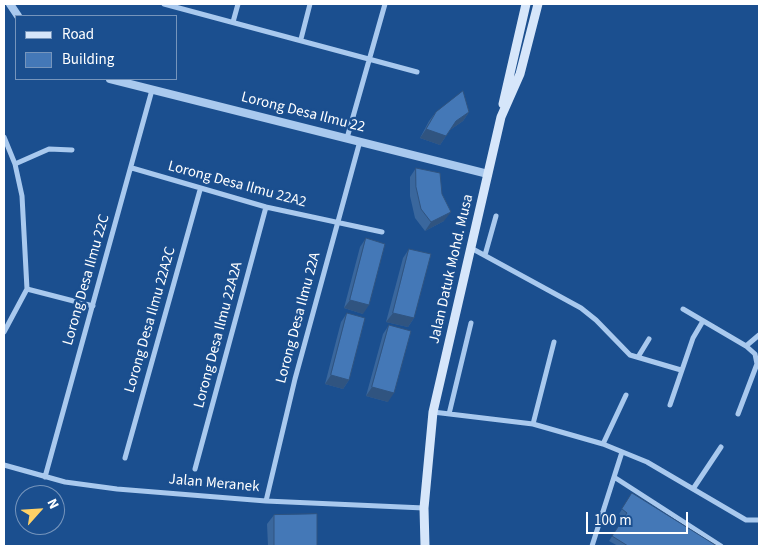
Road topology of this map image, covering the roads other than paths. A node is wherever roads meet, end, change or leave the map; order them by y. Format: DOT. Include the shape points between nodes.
graph roads {
  1 [pos="10,4"];
  2 [pos="167,4"];
  3 [pos="238,4"];
  4 [pos="310,4"];
  5 [pos="385,4"];
  6 [pos="526,4"];
  7 [pos="538,4"];
  8 [pos="17,15"];
  9 [pos="234,22"];
  10 [pos="301,39"];
  11 [pos="370,58"];
  12 [pos="417,72"];
  13 [pos="114,80"];
  14 [pos="152,90"];
  15 [pos="502,112"];
  16 [pos="4,137"];
  17 [pos="348,138"];
  18 [pos="360,141"];
  19 [pos="72,150"];
  20 [pos="15,164"];
  21 [pos="132,168"];
  22 [pos="488,174"];
  23 [pos="200,190"];
  24 [pos="266,207"];
  25 [pos="496,216"];
  26 [pos="337,223"];
  27 [pos="382,232"];
  28 [pos="471,248"];
  29 [pos="484,254"];
  30 [pos="26,290"];
  31 [pos="93,306"];
  32 [pos="684,309"];
  33 [pos="703,321"];
  34 [pos="471,323"];
  35 [pos="4,332"];
  36 [pos="759,335"];
  37 [pos="648,339"];
  38 [pos="554,342"];
  39 [pos="746,346"];
  40 [pos="638,357"];
  41 [pos="681,370"];
  42 [pos="626,395"];
  43 [pos="670,405"];
  44 [pos="433,412"];
  45 [pos="450,414"];
  46 [pos="738,414"];
  47 [pos="533,424"];
  48 [pos="602,444"];
  49 [pos="721,447"];
  50 [pos="622,452"];
  51 [pos="125,458"];
  52 [pos="4,465"];
  53 [pos="196,469"];
  54 [pos="45,477"];
  55 [pos="614,477"];
  56 [pos="693,489"];
  57 [pos="266,501"];
  58 [pos="424,508"];
  59 [pos="759,520"];
  60 [pos="594,545"];
  61 [pos="425,546"];
  62 [pos="721,546"];
  1 -- 8 [label="street"];
  2 -- 9 [label="street"];
  3 -- 9 [label="street"];
  4 -- 10 [label="street"];
  5 -- 11 [label="street"];
  6 -- 15 [label="main road, Jalan Datuk Mohd. Musa"];
  7 -- 15 [label="main road, Jalan Datuk Mohd. Musa" via="520,74"];
  9 -- 10 [label="street"];
  10 -- 11 [label="street"];
  11 -- 12 [label="street"];
  11 -- 17 [label="street"];
  13 -- 14 [label="street, Lorong Desa Ilmu 22"];
  14 -- 17 [label="street, Lorong Desa Ilmu 22"];
  14 -- 21 [label="street, Lorong Desa Ilmu 22C"];
  15 -- 22 [label="main road, Jalan Datuk Mohd. Musa"];
  16 -- 20 [label="street"];
  17 -- 18 [label="street, Lorong Desa Ilmu 22"];
  18 -- 22 [label="street, Lorong Desa Ilmu 22"];
  18 -- 26 [label="street, Lorong Desa Ilmu 22A"];
  19 -- 20 [label="street" via="50,149"];
  20 -- 30 [label="street" via="22,196"];
  21 -- 23 [label="street, Lorong Desa Ilmu 22A2"];
  21 -- 31 [label="street, Lorong Desa Ilmu 22C"];
  22 -- 28 [label="main road, Jalan Datuk Mohd. Musa"];
  23 -- 24 [label="street, Lorong Desa Ilmu 22A2"];
  23 -- 51 [label="street, Lorong Desa Ilmu 22A2C"];
  24 -- 26 [label="street, Lorong Desa Ilmu 22A2"];
  24 -- 53 [label="street, Lorong Desa Ilmu 22A2A"];
  25 -- 29 [label="street"];
  26 -- 27 [label="street, Lorong Desa Ilmu 22A2"];
  26 -- 57 [label="street, Lorong Desa Ilmu 22A"];
  28 -- 29 [label="street"];
  28 -- 44 [label="main road, Jalan Datuk Mohd. Musa"];
  29 -- 40 [label="street" via="581,308 630,356"];
  30 -- 31 [label="street"];
  30 -- 35 [label="street"];
  31 -- 54 [label="street, Lorong Desa Ilmu 22C"];
  32 -- 33 [label="street"];
  33 -- 39 [label="street"];
  33 -- 41 [label="street"];
  34 -- 45 [label="street"];
  36 -- 39 [label="street"];
  37 -- 40 [label="street"];
  38 -- 47 [label="street"];
  39 -- 46 [label="street" via="755,354 757,364"];
  40 -- 41 [label="street"];
  41 -- 43 [label="street"];
  42 -- 48 [label="street"];
  44 -- 45 [label="street"];
  44 -- 58 [label="main road, Jalan Datuk Mohd. Musa"];
  45 -- 47 [label="street"];
  47 -- 48 [label="street"];
  48 -- 50 [label="street"];
  49 -- 56 [label="street"];
  50 -- 55 [label="street"];
  50 -- 56 [label="street" via="647,462"];
  52 -- 54 [label="street, Jalan Meranek"];
  54 -- 57 [label="street, Jalan Meranek" via="117,489"];
  55 -- 60 [label="street"];
  55 -- 62 [label="street"];
  56 -- 59 [label="street" via="746,520"];
  57 -- 58 [label="street, Jalan Meranek"];
  58 -- 61 [label="main road, Jalan Datuk Mohd. Musa"];
}
